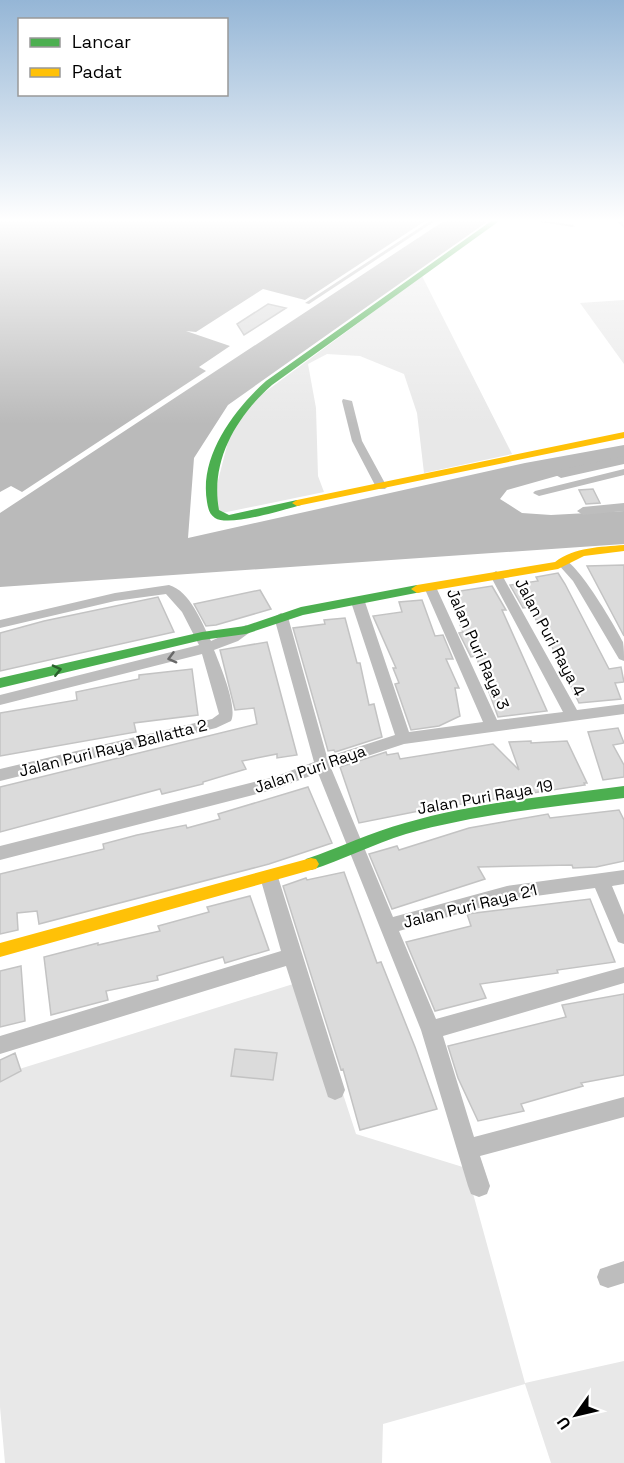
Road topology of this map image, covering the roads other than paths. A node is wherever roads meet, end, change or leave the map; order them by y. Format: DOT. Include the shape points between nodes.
graph roads {
  1 [pos="332,287"];
  2 [pos="400,287"];
  3 [pos="308,303"];
  4 [pos="347,401"];
  5 [pos="624,435"];
  6 [pos="624,472"];
  7 [pos="381,487"];
  8 [pos="538,493"];
  9 [pos="624,507"];
  10 [pos="583,511"];
  11 [pos="624,548"];
  12 [pos="563,563"];
  13 [pos="496,574"];
  14 [pos="430,587"];
  15 [pos="358,602"];
  16 [pos="281,617"];
  17 [pos="0,624"];
  18 [pos="246,630"];
  19 [pos="204,642"];
  20 [pos="624,656"];
  21 [pos="0,683"];
  22 [pos="0,700"];
  23 [pos="624,709"];
  24 [pos="573,716"];
  25 [pos="492,726"];
  26 [pos="404,738"];
  27 [pos="322,765"];
  28 [pos="0,775"];
  29 [pos="624,792"];
  30 [pos="354,846"];
  31 [pos="0,853"];
  32 [pos="269,877"];
  33 [pos="624,877"];
  34 [pos="600,879"];
  35 [pos="387,927"];
  36 [pos="624,936"];
  37 [pos="0,950"];
  38 [pos="292,956"];
  39 [pos="624,975"];
  40 [pos="430,1030"];
  41 [pos="0,1046"];
  42 [pos="335,1090"];
  43 [pos="624,1107"];
  44 [pos="468,1149"];
  45 [pos="479,1186"];
  1 -- 3 [label="lane"];
  2 -- 7 [label="street" via="249,400 226,433 213,467 212,506 219,518 229,518"];
  4 -- 7 [label="street" via="357,441"];
  5 -- 7 [label="street"];
  6 -- 8 [label="street"];
  9 -- 10 [label="street"];
  11 -- 12 [label="street" via="578,553"];
  12 -- 13 [label="street"];
  12 -- 20 [label="street" via="579,579"];
  13 -- 14 [label="street"];
  13 -- 24 [label="street, Jalan Puri Raya 4"];
  14 -- 15 [label="street"];
  14 -- 25 [label="street, Jalan Puri Raya 3"];
  15 -- 16 [label="street"];
  15 -- 26 [label="street"];
  16 -- 18 [label="street"];
  16 -- 27 [label="street"];
  17 -- 19 [label="street" via="168,589 181,599"];
  18 -- 19 [label="street" via="233,638"];
  21 -- 19 [label="street, one-way"];
  19 -- 22 [label="street, one-way"];
  19 -- 28 [label="street, Jalan Puri Raya Ballatta 2" via="226,711 222,720"];
  23 -- 24 [label="street, Jalan Puri Raya"];
  24 -- 25 [label="street, Jalan Puri Raya"];
  25 -- 26 [label="street, Jalan Puri Raya"];
  26 -- 27 [label="street, Jalan Puri Raya"];
  27 -- 30 [label="street"];
  27 -- 31 [label="street, Jalan Puri Raya" via="276,783"];
  29 -- 30 [label="street, Jalan Puri Raya 19" via="440,820"];
  30 -- 32 [label="street, Jalan Puri Raya 19" via="334,857"];
  30 -- 35 [label="street"];
  32 -- 37 [label="street, Jalan Puri Raya 19"];
  32 -- 38 [label="street"];
  33 -- 34 [label="street, Jalan Puri Raya 21"];
  34 -- 35 [label="street, Jalan Puri Raya 21" via="507,894"];
  34 -- 36 [label="street"];
  35 -- 40 [label="street"];
  38 -- 41 [label="street"];
  38 -- 42 [label="street"];
  39 -- 40 [label="street"];
  40 -- 44 [label="street"];
  43 -- 44 [label="street"];
  44 -- 45 [label="street"];
}
